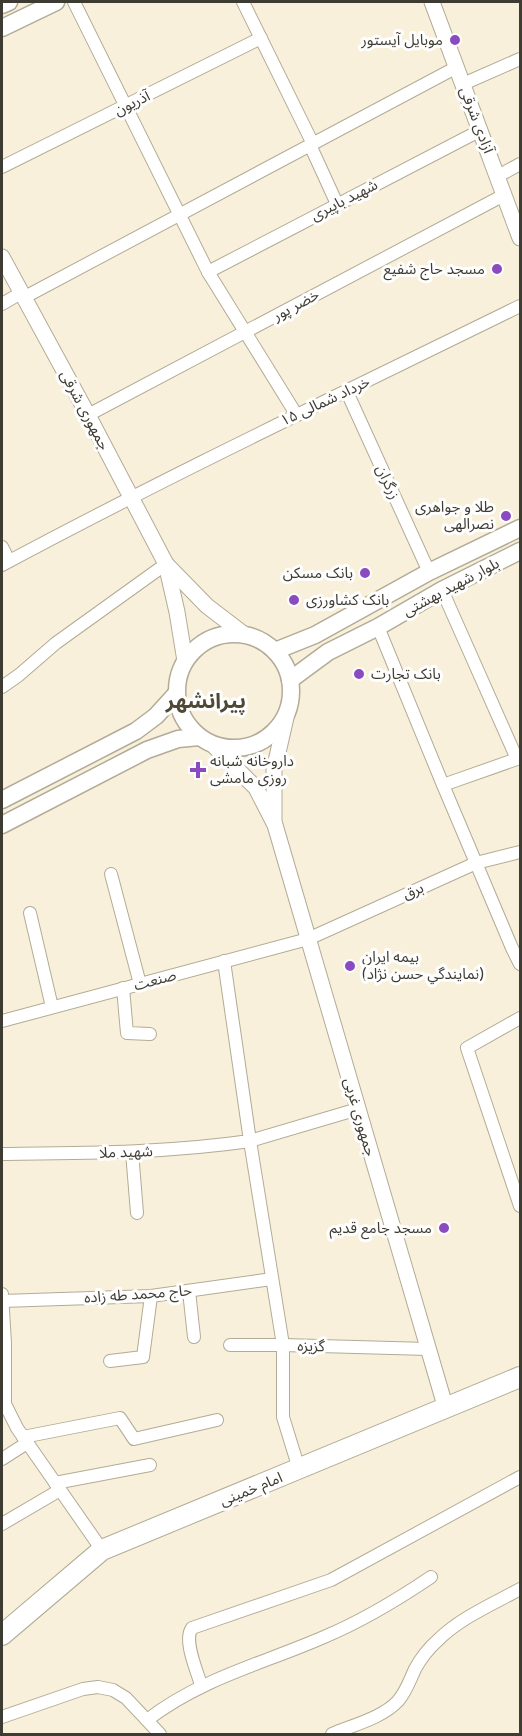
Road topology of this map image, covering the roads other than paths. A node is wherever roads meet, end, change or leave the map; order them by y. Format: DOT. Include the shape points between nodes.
graph roads {
  1 [pos="9,2"];
  2 [pos="56,2"];
  3 [pos="74,2"];
  4 [pos="243,2"];
  5 [pos="432,2"];
  6 [pos="2,5"];
  7 [pos="2,28"];
  8 [pos="261,38"];
  9 [pos="520,59"];
  10 [pos="457,67"];
  11 [pos="463,84"];
  12 [pos="126,106"];
  13 [pos="481,130"];
  14 [pos="311,144"];
  15 [pos="520,164"];
  16 [pos="2,167"];
  17 [pos="498,176"];
  18 [pos="504,195"];
  19 [pos="337,204"];
  20 [pos="179,215"];
  21 [pos="520,238"];
  22 [pos="2,257"];
  23 [pos="208,272"];
  24 [pos="22,295"];
  25 [pos="2,304"];
  26 [pos="520,306"];
  27 [pos="246,331"];
  28 [pos="346,392"];
  29 [pos="296,414"];
  30 [pos="88,415"];
  31 [pos="131,498"];
  32 [pos="520,528"];
  33 [pos="2,547"];
  34 [pos="520,551"];
  35 [pos="5,563"];
  36 [pos="166,564"];
  37 [pos="429,572"];
  38 [pos="442,590"];
  39 [pos="378,627"];
  40 [pos="244,635"];
  41 [pos="274,651"];
  42 [pos="185,661"];
  43 [pos="290,680"];
  44 [pos="2,687"];
  45 [pos="176,694"];
  46 [pos="287,712"];
  47 [pos="206,741"];
  48 [pos="519,759"];
  49 [pos="443,785"];
  50 [pos="2,800"];
  51 [pos="2,825"];
  52 [pos="274,825"];
  53 [pos="520,852"];
  54 [pos="476,863"];
  55 [pos="111,874"];
  56 [pos="30,913"];
  57 [pos="308,939"];
  58 [pos="224,961"];
  59 [pos="520,964"];
  60 [pos="140,984"];
  61 [pos="123,988"];
  62 [pos="52,1007"];
  63 [pos="520,1018"];
  64 [pos="2,1021"];
  65 [pos="150,1034"];
  66 [pos="358,1109"];
  67 [pos="250,1141"];
  68 [pos="132,1152"];
  69 [pos="2,1154"];
  70 [pos="520,1206"];
  71 [pos="137,1214"];
  72 [pos="272,1279"];
  73 [pos="189,1291"];
  74 [pos="2,1294"];
  75 [pos="151,1296"];
  76 [pos="2,1301"];
  77 [pos="194,1337"];
  78 [pos="230,1345"];
  79 [pos="283,1346"];
  80 [pos="428,1349"];
  81 [pos="110,1361"];
  82 [pos="520,1377"];
  83 [pos="3,1404"];
  84 [pos="446,1409"];
  85 [pos="217,1420"];
  86 [pos="26,1440"];
  87 [pos="2,1459"];
  88 [pos="150,1465"];
  89 [pos="299,1469"];
  90 [pos="520,1477"];
  91 [pos="58,1486"];
  92 [pos="2,1524"];
  93 [pos="102,1550"];
  94 [pos="431,1577"];
  95 [pos="520,1589"];
  96 [pos="2,1635"];
  97 [pos="201,1685"];
  98 [pos="2,1717"];
  99 [pos="147,1720"];
  100 [pos="160,1734"];
  101 [pos="332,1734"];
  1 -- 6 [label="main road"];
  2 -- 7 [label="main road"];
  3 -- 12 [label="street"];
  4 -- 8 [label="street"];
  5 -- 10 [label="street, آزادی شرقی"];
  8 -- 12 [label="street, آذریون"];
  8 -- 14 [label="street"];
  9 -- 11 [label="street"];
  10 -- 11 [label="street, آزادی شرقی"];
  10 -- 14 [label="street"];
  11 -- 13 [label="street, آزادی شرقی"];
  12 -- 16 [label="street, آذریون"];
  12 -- 20 [label="street"];
  13 -- 17 [label="street, آزادی شرقی"];
  13 -- 19 [label="street, شهید باپیری"];
  14 -- 19 [label="street"];
  14 -- 20 [label="street"];
  15 -- 17 [label="street"];
  17 -- 18 [label="street, آزادی شرقی"];
  18 -- 21 [label="street, آزادی شرقی"];
  18 -- 27 [label="street, خضر پور"];
  19 -- 23 [label="street, شهید باپیری"];
  20 -- 23 [label="street"];
  20 -- 24 [label="street"];
  22 -- 24 [label="street, جمهوری شرقی"];
  23 -- 27 [label="street"];
  24 -- 25 [label="street"];
  24 -- 30 [label="street, جمهوری شرقی"];
  26 -- 28 [label="street, ۱۵ خرداد شمالی"];
  27 -- 29 [label="street"];
  27 -- 30 [label="street, خضر پور"];
  28 -- 29 [label="street, ۱۵ خرداد شمالی"];
  28 -- 37 [label="street, زرگران"];
  29 -- 31 [label="street, ۱۵ خرداد شمالی"];
  30 -- 31 [label="street, جمهوری شرقی"];
  31 -- 35 [label="street, ۱۵ خرداد شمالی"];
  31 -- 36 [label="street, جمهوری شرقی"];
  32 -- 37 [label="main road, بلوار شهید بهشتی"];
  33 -- 35 [label="street"];
  34 -- 38 [label="main road, بلوار شهید بهشتی"];
  36 -- 40 [label="street" via="207,606"];
  36 -- 42 [label="street"];
  36 -- 44 [label="street"];
  37 -- 41 [label="main road, بلوار شهید بهشتی" via="315,635"];
  38 -- 39 [label="main road, بلوار شهید بهشتی"];
  38 -- 48 [label="street"];
  39 -- 43 [label="main road, بلوار شهید بهشتی" via="328,652"];
  39 -- 49 [label="street"];
  40 -- 41 [label="main road"];
  40 -- 42 [label="main road" via="211,638"];
  41 -- 43 [label="main road"];
  42 -- 45 [label="main road"];
  43 -- 46 [label="main road"];
  45 -- 47 [label="main road" via="187,726"];
  45 -- 50 [label="main road" via="136,731"];
  46 -- 47 [label="main road" via="275,731 257,744 228,749"];
  46 -- 52 [label="street" via="274,771"];
  47 -- 51 [label="main road" via="177,740 147,750"];
  47 -- 52 [label="street" via="256,788"];
  48 -- 49 [label="street"];
  49 -- 54 [label="street"];
  52 -- 57 [label="street, جمهوری غربی"];
  53 -- 54 [label="street, برق"];
  54 -- 57 [label="street, برق"];
  54 -- 59 [label="street"];
  55 -- 60 [label="street"];
  56 -- 62 [label="street"];
  57 -- 58 [label="street, صنعت"];
  57 -- 66 [label="street, جمهوری غربی"];
  58 -- 60 [label="street, صنعت"];
  58 -- 67 [label="street"];
  60 -- 61 [label="street, صنعت"];
  61 -- 62 [label="street, صنعت"];
  61 -- 65 [label="street" via="127,1033"];
  62 -- 64 [label="street, صنعت"];
  63 -- 70 [label="street" via="466,1048"];
  66 -- 67 [label="street, شهید ملا"];
  66 -- 80 [label="street, جمهوری غربی"];
  67 -- 68 [label="street, شهید ملا"];
  67 -- 72 [label="street"];
  68 -- 69 [label="street, شهید ملا"];
  68 -- 71 [label="street"];
  72 -- 73 [label="street, حاج محمد طه زاده"];
  72 -- 79 [label="street"];
  73 -- 75 [label="street, حاج محمد طه زاده"];
  73 -- 77 [label="street"];
  74 -- 76 [label="street"];
  75 -- 76 [label="street, حاج محمد طه زاده"];
  75 -- 81 [label="street" via="143,1357"];
  76 -- 83 [label="street"];
  78 -- 79 [label="street"];
  79 -- 80 [label="street, گزیزه"];
  79 -- 89 [label="street, گزیزه" via="283,1417"];
  80 -- 84 [label="street, جمهوری غربی"];
  82 -- 84 [label="main road, امام خمینی"];
  83 -- 86 [label="street"];
  84 -- 89 [label="main road, امام خمینی"];
  85 -- 86 [label="street" via="134,1439 120,1418"];
  86 -- 87 [label="street"];
  86 -- 91 [label="street"];
  88 -- 91 [label="street"];
  89 -- 93 [label="main road, امام خمینی"];
  90 -- 97 [label="street" via="331,1580 192,1628 188,1640"];
  91 -- 92 [label="street"];
  91 -- 93 [label="street"];
  93 -- 96 [label="main road, امام خمینی"];
  94 -- 97 [label="street" via="335,1632"];
  95 -- 101 [label="street" via="439,1638 392,1706"];
  97 -- 99 [label="street"];
  98 -- 99 [label="street" via="98,1687 120,1693"];
  99 -- 100 [label="street"];
}
